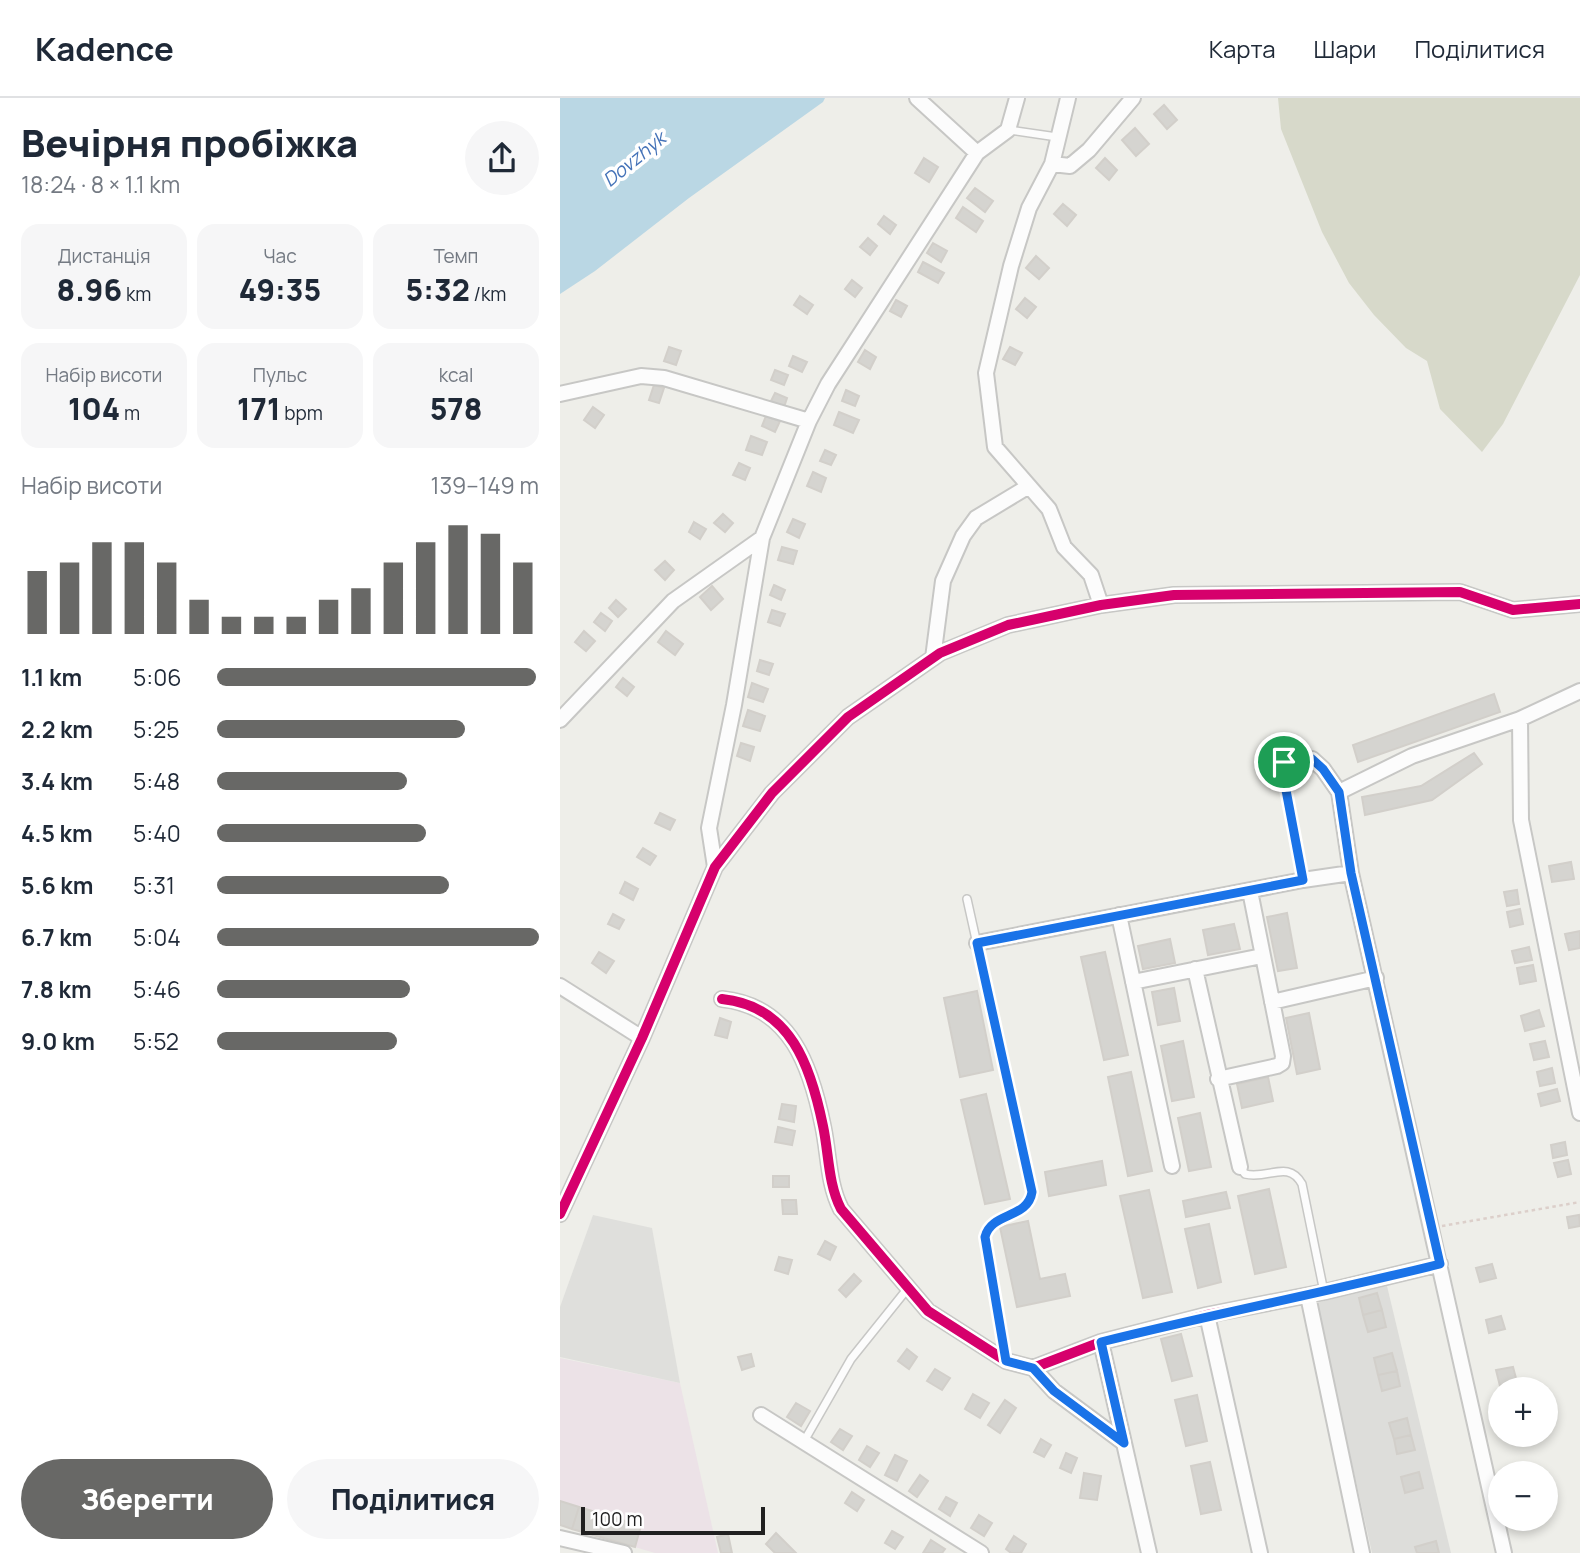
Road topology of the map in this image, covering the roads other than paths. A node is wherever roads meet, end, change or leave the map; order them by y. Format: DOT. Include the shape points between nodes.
graph roads {
  1 [pos="917,98"];
  2 [pos="1017,98"];
  3 [pos="1068,98"];
  4 [pos="1133,98"];
  5 [pos="1008,130"];
  6 [pos="1057,137"];
  7 [pos="977,153"];
  8 [pos="1052,164"];
  9 [pos="560,394"];
  10 [pos="809,421"];
  11 [pos="1029,486"];
  12 [pos="762,538"];
  13 [pos="1101,604"];
  14 [pos="1580,604"];
  15 [pos="933,658"];
  16 [pos="1580,691"];
  17 [pos="1520,719"];
  18 [pos="560,720"];
  19 [pos="1289,758"];
  20 [pos="1339,792"];
  21 [pos="716,867"];
  22 [pos="1351,873"];
  23 [pos="1303,880"];
  24 [pos="1250,891"];
  25 [pos="967,899"];
  26 [pos="1119,915"];
  27 [pos="977,943"];
  28 [pos="1262,956"];
  29 [pos="1195,969"];
  30 [pos="1376,978"];
  31 [pos="1133,982"];
  32 [pos="560,986"];
  33 [pos="722,999"];
  34 [pos="1272,1002"];
  35 [pos="642,1038"];
  36 [pos="1218,1079"];
  37 [pos="1580,1113"];
  38 [pos="1172,1166"];
  39 [pos="1240,1167"];
  40 [pos="560,1214"];
  41 [pos="1440,1264"];
  42 [pos="908,1288"];
  43 [pos="1324,1292"];
  44 [pos="1308,1296"];
  45 [pos="1207,1315"];
  46 [pos="1101,1342"];
  47 [pos="1006,1361"];
  48 [pos="1033,1368"];
  49 [pos="761,1415"];
  50 [pos="803,1443"];
  51 [pos="1124,1443"];
  52 [pos="560,1538"];
  53 [pos="624,1553"];
  54 [pos="981,1553"];
  55 [pos="1149,1553"];
  56 [pos="1260,1553"];
  57 [pos="1362,1553"];
  58 [pos="1504,1553"];
  1 -- 7 [label="street"];
  2 -- 5 [label="street"];
  3 -- 6 [label="street"];
  4 -- 8 [label="street" via="1070,166"];
  5 -- 6 [label="lane"];
  5 -- 7 [label="street"];
  6 -- 8 [label="street"];
  7 -- 10 [label="street" via="828,384"];
  8 -- 11 [label="street" via="1029,208 986,373 995,447"];
  9 -- 10 [label="street" via="618,379 664,378"];
  10 -- 12 [label="street"];
  11 -- 13 [label="street" via="1049,509 1064,547 1091,575"];
  11 -- 15 [label="street" via="976,518 963,536 943,581"];
  12 -- 18 [label="street" via="673,601"];
  12 -- 21 [label="street" via="709,828"];
  13 -- 14 [label="street" via="1174,595 1460,592 1513,610"];
  13 -- 15 [label="street" via="1008,625"];
  15 -- 21 [label="street" via="848,717 772,793"];
  16 -- 17 [label="street"];
  17 -- 20 [label="street" via="1412,756"];
  17 -- 37 [label="street" via="1521,820"];
  19 -- 20 [label="street" via="1312,759"];
  19 -- 23 [label="lane" via="1282,769"];
  20 -- 22 [label="street"];
  21 -- 35 [label="street"];
  22 -- 23 [label="street"];
  22 -- 30 [label="street"];
  23 -- 24 [label="street"];
  24 -- 26 [label="street"];
  24 -- 28 [label="street"];
  25 -- 27 [label="lane"];
  26 -- 27 [label="street"];
  26 -- 31 [label="street"];
  27 -- 47 [label="lane" via="1032,1192 1024,1208 992,1224 985,1237"];
  28 -- 29 [label="street"];
  28 -- 34 [label="street"];
  29 -- 31 [label="street"];
  29 -- 36 [label="street"];
  30 -- 34 [label="street"];
  30 -- 41 [label="street"];
  31 -- 38 [label="street"];
  32 -- 35 [label="street"];
  33 -- 42 [label="street" via="763,1010 785,1028 807,1066 835,1197"];
  34 -- 36 [label="street" via="1282,1063"];
  35 -- 40 [label="street"];
  36 -- 39 [label="street"];
  39 -- 43 [label="lane" via="1254,1177 1288,1171 1297,1175"];
  41 -- 43 [label="street"];
  41 -- 58 [label="street"];
  42 -- 47 [label="street" via="928,1311"];
  42 -- 50 [label="lane" via="851,1359"];
  43 -- 44 [label="street"];
  44 -- 45 [label="street"];
  44 -- 57 [label="street"];
  45 -- 46 [label="street"];
  45 -- 56 [label="street"];
  46 -- 48 [label="street"];
  46 -- 51 [label="street"];
  47 -- 48 [label="street"];
  48 -- 51 [label="street" via="1054,1391"];
  49 -- 50 [label="street"];
  50 -- 54 [label="street"];
  51 -- 55 [label="street"];
  52 -- 53 [label="street"];
}
